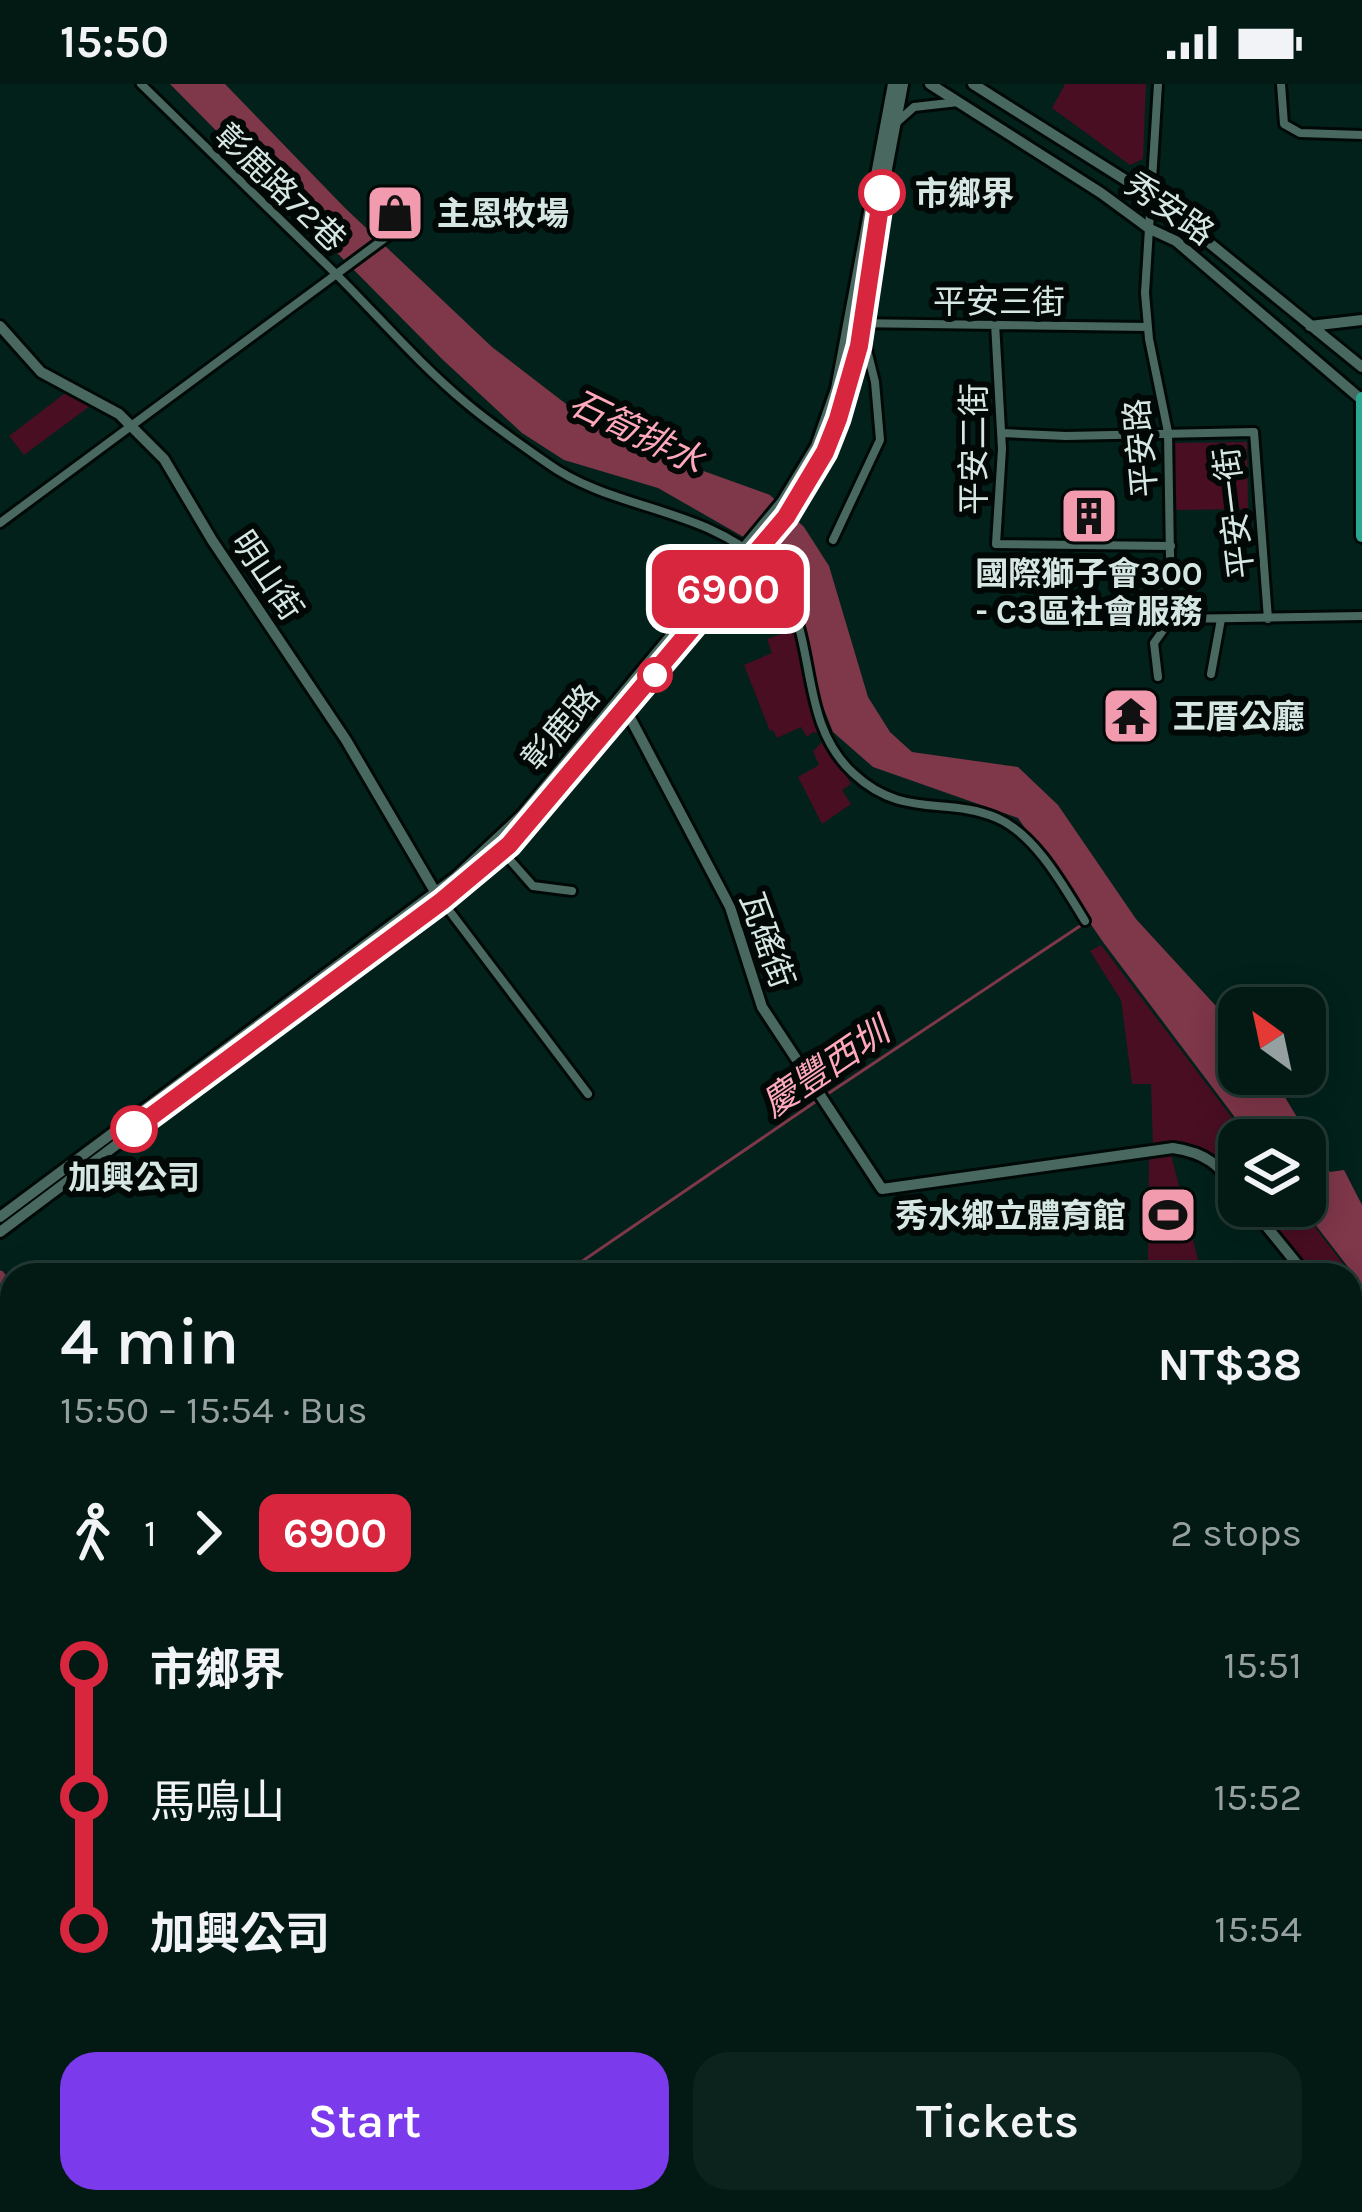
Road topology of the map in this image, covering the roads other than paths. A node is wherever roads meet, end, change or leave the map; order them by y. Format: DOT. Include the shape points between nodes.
graph roads {
  1 [pos="141,84"];
  2 [pos="893,84"];
  3 [pos="903,84"];
  4 [pos="930,84"];
  5 [pos="973,84"];
  6 [pos="1158,84"];
  7 [pos="1282,84"];
  8 [pos="958,102"];
  9 [pos="895,124"];
  10 [pos="1362,134"];
  11 [pos="1154,198"];
  12 [pos="396,230"];
  13 [pos="1150,230"];
  14 [pos="335,274"];
  15 [pos="1362,320"];
  16 [pos="995,323"];
  17 [pos="856,325"];
  18 [pos="0,326"];
  19 [pos="1310,326"];
  20 [pos="1148,328"];
  21 [pos="1362,367"];
  22 [pos="1362,400"];
  23 [pos="132,425"];
  24 [pos="1168,432"];
  25 [pos="1002,433"];
  26 [pos="1361,435"];
  27 [pos="0,523"];
  28 [pos="1362,536"];
  29 [pos="833,540"];
  30 [pos="1171,546"];
  31 [pos="751,548"];
  32 [pos="1362,616"];
  33 [pos="1171,619"];
  34 [pos="1221,619"];
  35 [pos="1268,619"];
  36 [pos="1211,674"];
  37 [pos="1158,677"];
  38 [pos="632,683"];
  39 [pos="624,711"];
  40 [pos="526,820"];
  41 [pos="502,851"];
  42 [pos="572,891"];
  43 [pos="439,896"];
  44 [pos="1085,921"];
  45 [pos="588,1094"];
  46 [pos="161,1103"];
  47 [pos="1218,1164"];
  48 [pos="0,1217"];
  49 [pos="1267,1227"];
  50 [pos="0,1232"];
  51 [pos="1296,1263"];
  1 -- 14 [label="street, 彰鹿路72巷"];
  2 -- 17 [label="street, 彰鹿路"];
  3 -- 9 [label="street, 彰鹿路"];
  4 -- 8 [label="street, 秀安路"];
  5 -- 11 [label="street, 秀安路"];
  6 -- 11 [label="street, 平安路"];
  7 -- 10 [label="street" via="1284,124 1300,133"];
  8 -- 9 [label="street" via="914,107"];
  8 -- 13 [label="street, 秀安路"];
  9 -- 17 [label="street, 彰鹿路"];
  11 -- 13 [label="street, 平安路"];
  11 -- 19 [label="street, 秀安路"];
  12 -- 14 [label="street"];
  13 -- 20 [label="street, 平安路"];
  13 -- 22 [label="street, 秀安路" via="1176,241"];
  14 -- 23 [label="street"];
  14 -- 31 [label="street, 彰鹿路72巷" via="465,402 569,478"];
  15 -- 19 [label="street"];
  16 -- 17 [label="street, 平安三街"];
  16 -- 20 [label="street, 平安三街"];
  16 -- 25 [label="street, 平安二街"];
  17 -- 29 [label="street" via="875,382 880,440"];
  17 -- 31 [label="street, 彰鹿路" via="816,446"];
  18 -- 23 [label="street, 明山街" via="41,373"];
  19 -- 21 [label="street, 秀安路"];
  20 -- 24 [label="street, 平安路"];
  22 -- 26 [label="main road"];
  23 -- 27 [label="street"];
  23 -- 43 [label="street, 明山街" via="174,473"];
  24 -- 25 [label="street, 平安一街"];
  24 -- 30 [label="street, 平安路"];
  24 -- 35 [label="street, 平安一街" via="1255,432"];
  25 -- 30 [label="street, 平安二街" via="996,544"];
  26 -- 28 [label="main road"];
  30 -- 33 [label="street, 平安路"];
  31 -- 38 [label="street, 彰鹿路"];
  31 -- 39 [label="street, 彰鹿路"];
  31 -- 44 [label="street" via="794,608 818,720 850,771 884,796 1013,827"];
  32 -- 35 [label="street"];
  33 -- 34 [label="street"];
  33 -- 37 [label="street, 平安路" via="1154,644"];
  34 -- 35 [label="street"];
  34 -- 36 [label="street"];
  38 -- 39 [label="street"];
  38 -- 40 [label="street, 彰鹿路"];
  39 -- 40 [label="street, 彰鹿路"];
  39 -- 47 [label="street, 瓦磘街" via="730,907 762,1007 882,1189 1173,1148"];
  40 -- 41 [label="street, 彰鹿路"];
  40 -- 43 [label="street, 彰鹿路"];
  41 -- 42 [label="street" via="533,886"];
  41 -- 43 [label="street, 彰鹿路"];
  43 -- 45 [label="street"];
  43 -- 46 [label="street, 彰鹿路"];
  46 -- 48 [label="street, 彰鹿路"];
  46 -- 50 [label="street, 彰鹿路"];
  49 -- 51 [label="street"];
}
